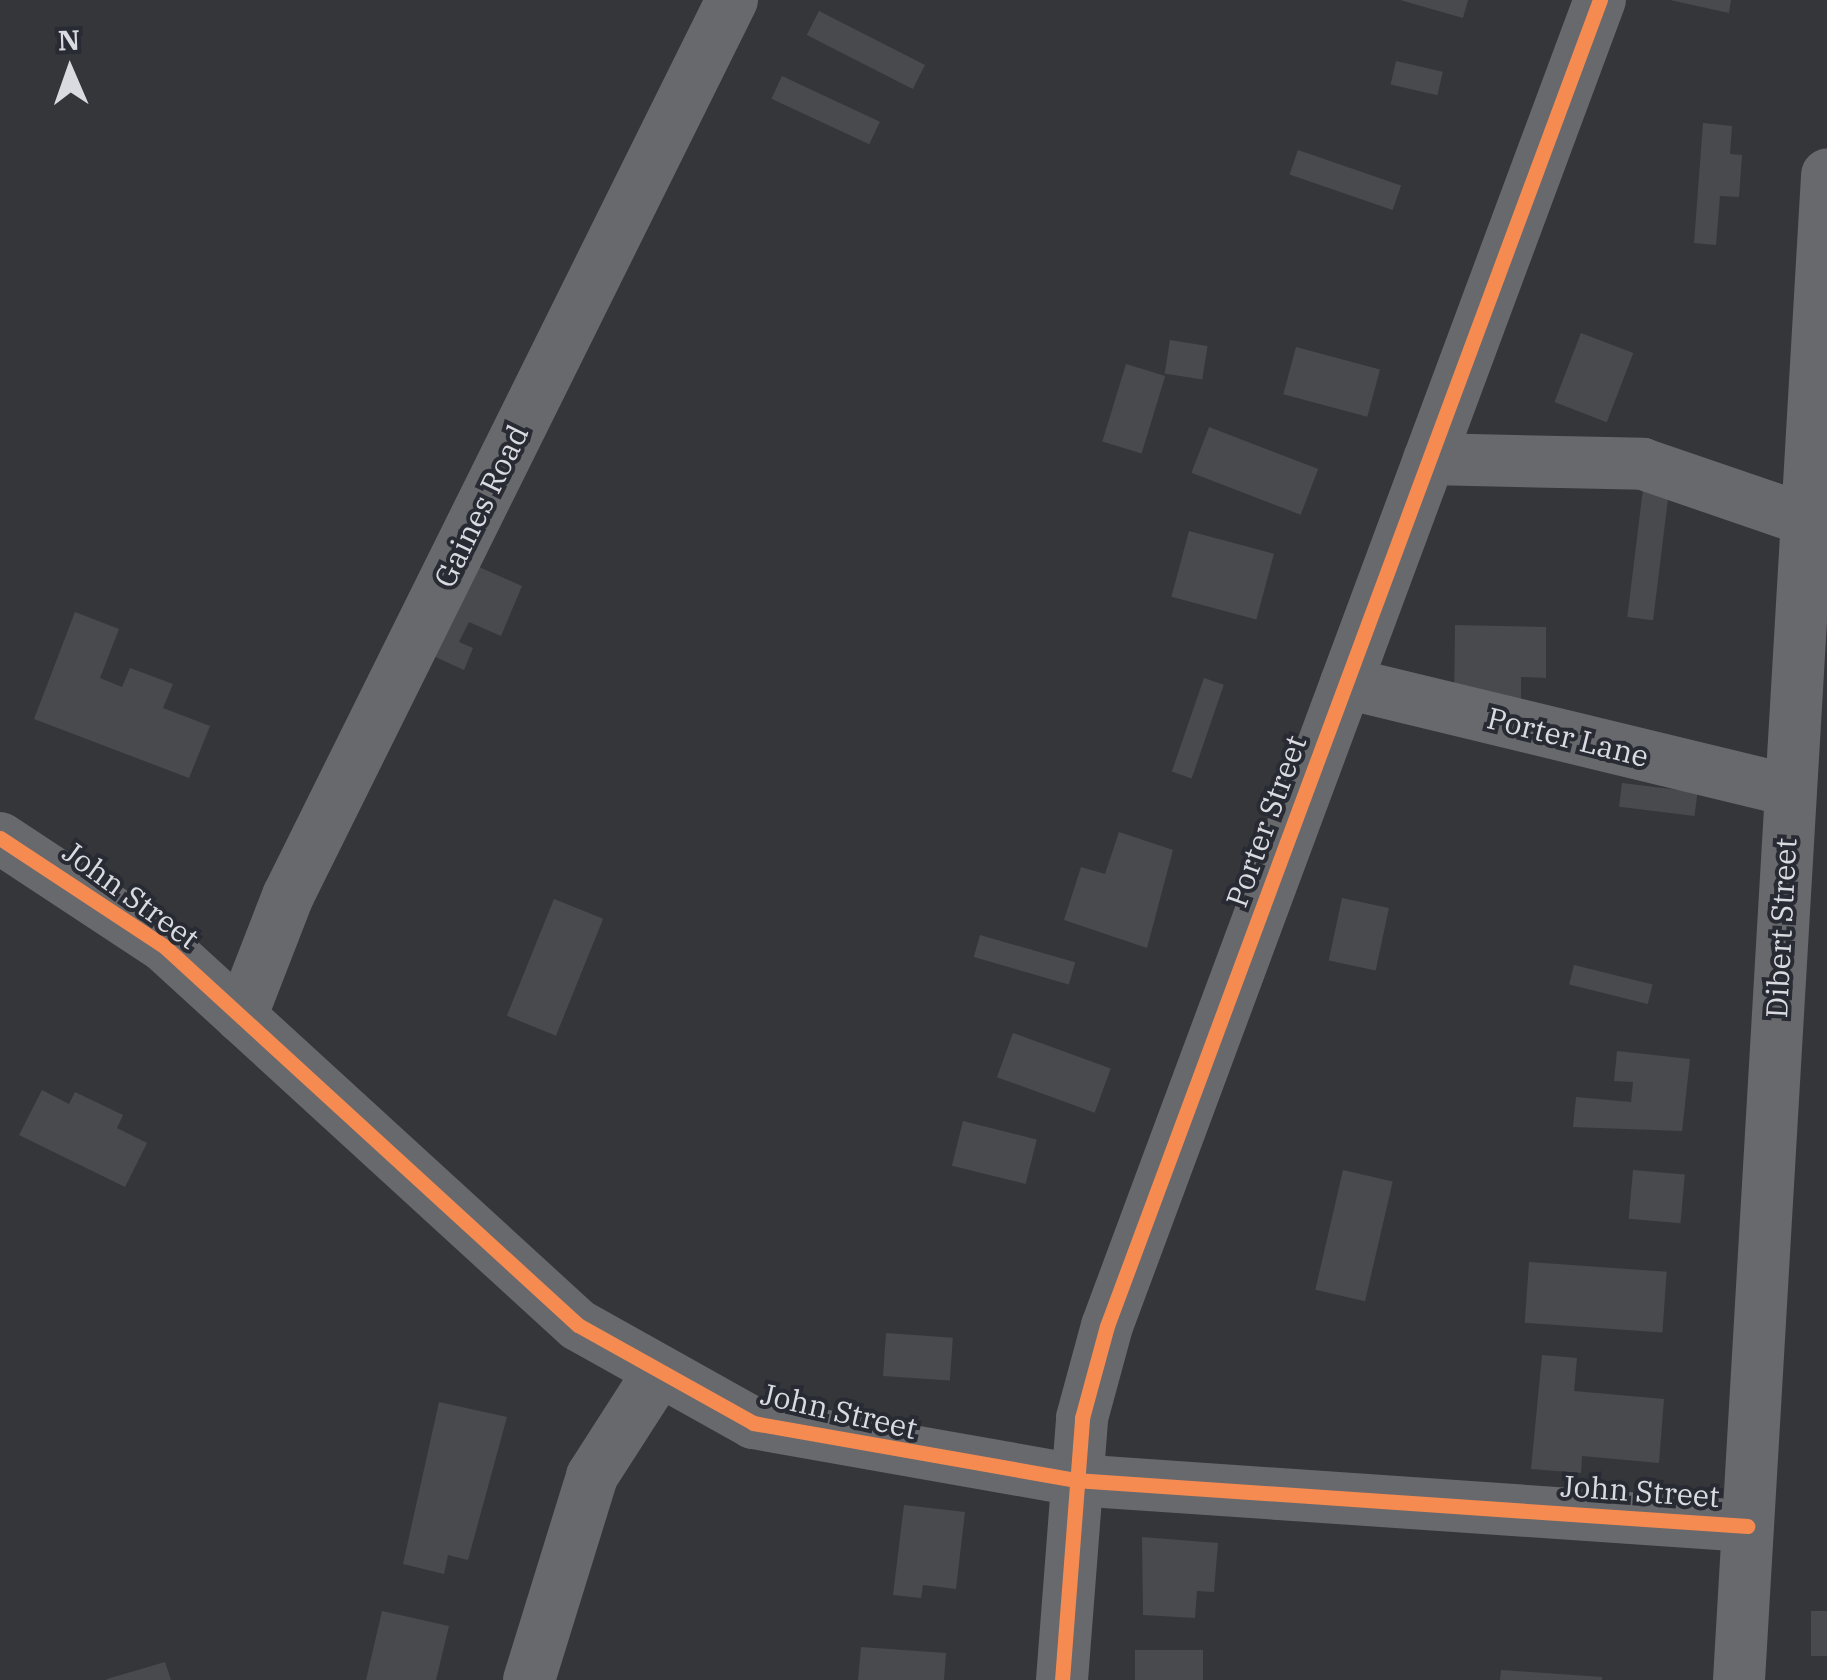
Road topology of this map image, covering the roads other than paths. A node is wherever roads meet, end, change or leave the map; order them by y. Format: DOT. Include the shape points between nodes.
graph roads {
  1 [pos="732,0"];
  2 [pos="1600,0"];
  3 [pos="1827,175"];
  4 [pos="1430,459"];
  5 [pos="1812,500"];
  6 [pos="1346,684"];
  7 [pos="1789,790"];
  8 [pos="0,838"];
  9 [pos="241,1017"];
  10 [pos="658,1373"];
  11 [pos="1075,1480"];
  12 [pos="1748,1526"];
  13 [pos="530,1680"];
  14 [pos="1062,1680"];
  15 [pos="1739,1680"];
  1 -- 9 [label="street, Gaines Road" via="288,896"];
  2 -- 4 [label="street, Porter Street"];
  3 -- 5 [label="street, Dibert Street"];
  4 -- 5 [label="street" via="1643,464"];
  4 -- 6 [label="street, Porter Street"];
  5 -- 7 [label="street, Dibert Street"];
  6 -- 7 [label="street, Porter Lane"];
  6 -- 11 [label="street, Porter Street" via="1106,1326"];
  7 -- 12 [label="street, Dibert Street"];
  8 -- 9 [label="street, John Street" via="165,948"];
  9 -- 10 [label="street, John Street" via="507,1266"];
  10 -- 11 [label="street, John Street" via="752,1423"];
  10 -- 13 [label="street" via="592,1476"];
  11 -- 12 [label="street, John Street"];
  11 -- 14 [label="street, Porter Street"];
  12 -- 15 [label="street, Dibert Street"];
}
